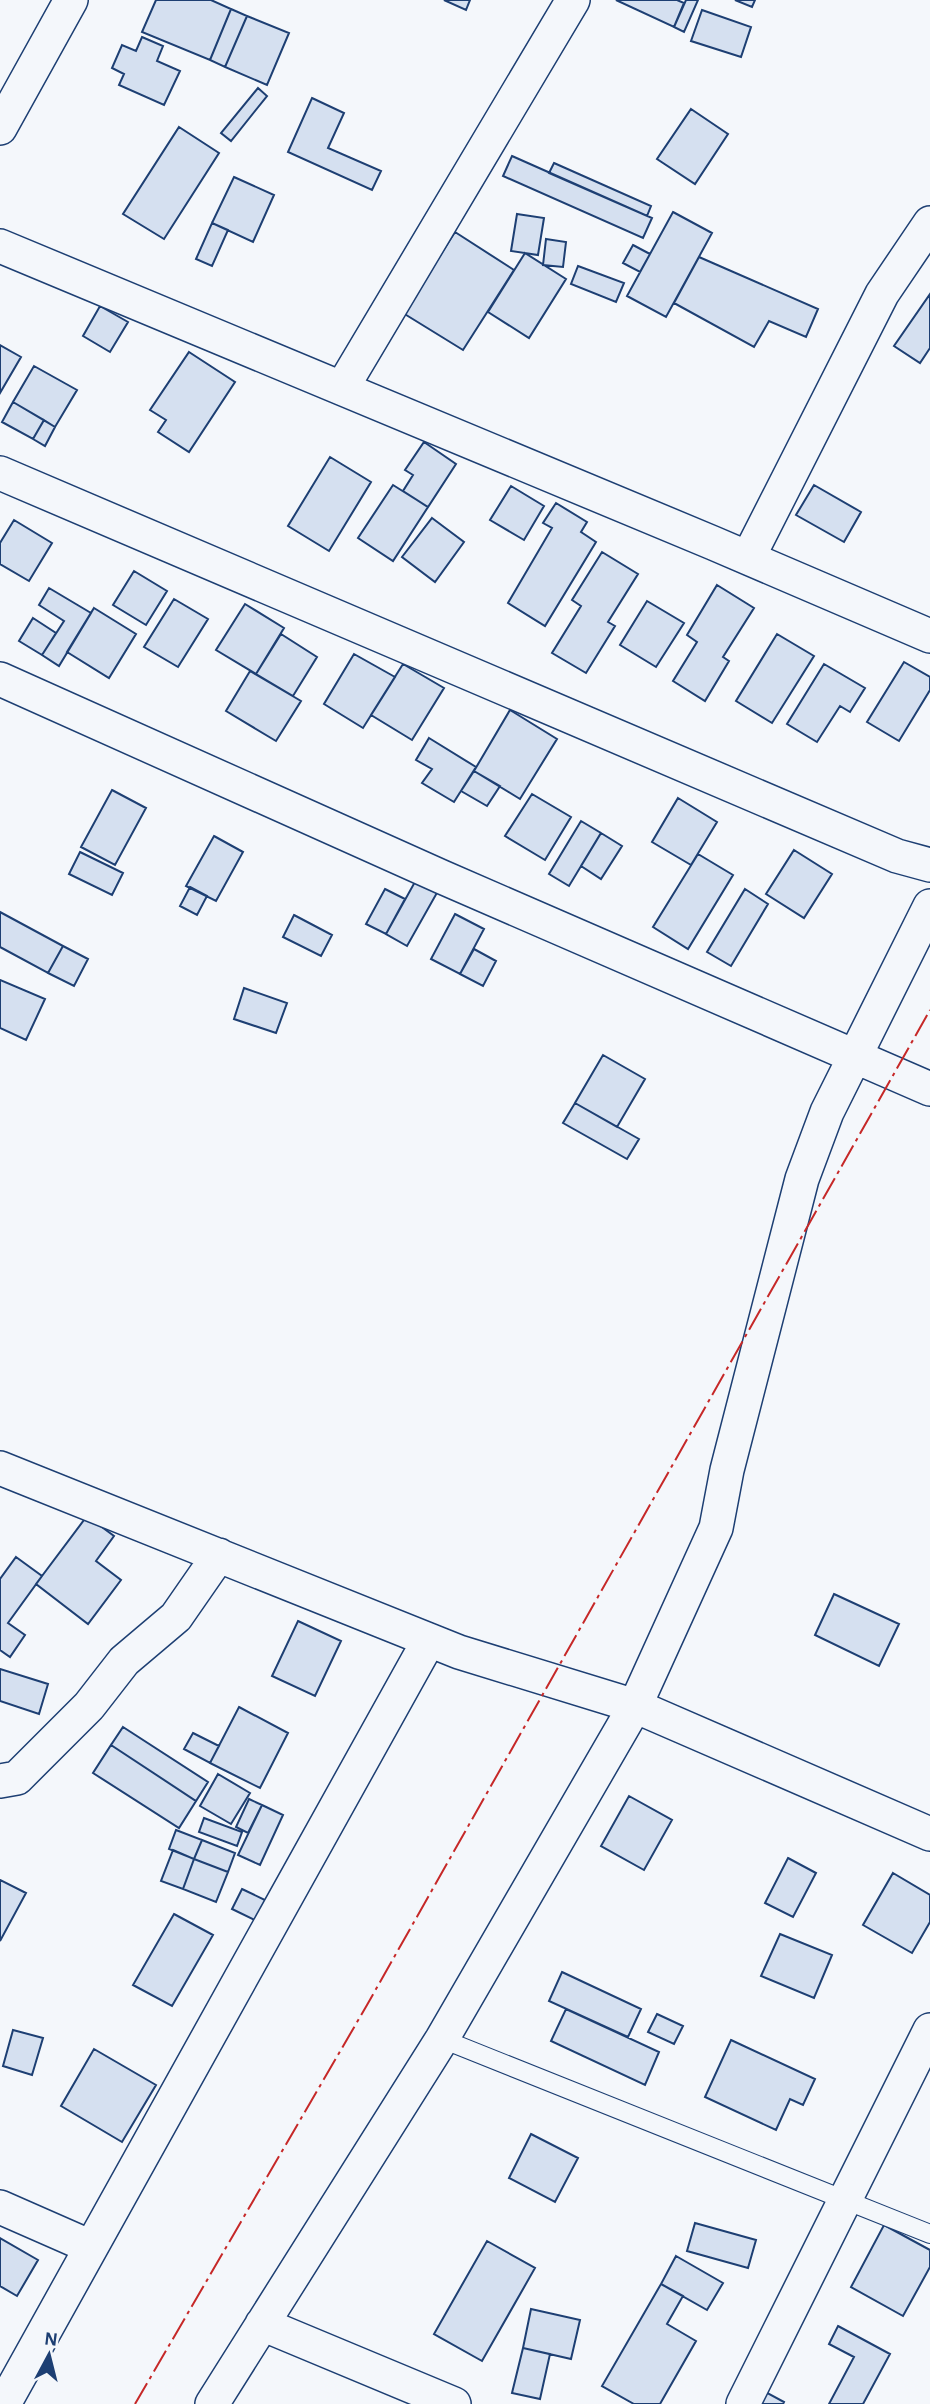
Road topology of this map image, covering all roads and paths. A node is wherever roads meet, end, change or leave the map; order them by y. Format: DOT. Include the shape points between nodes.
graph roads {
  1 [pos="71,0"];
  2 [pos="573,0"];
  3 [pos="0,128"];
  4 [pos="930,223"];
  5 [pos="0,246"];
  6 [pos="342,388"];
  7 [pos="0,473"];
  8 [pos="748,558"];
  9 [pos="930,636"];
  10 [pos="2,688"];
  11 [pos="930,864"];
  12 [pos="930,906"];
  13 [pos="855,1057"];
  14 [pos="930,1089"];
  15 [pos="0,1468"];
  16 [pos="219,1555"];
  17 [pos="429,1640"];
  18 [pos="635,1706"];
  19 [pos="0,1781"];
  20 [pos="930,1834"];
  21 [pos="930,2029"];
  22 [pos="442,2039"];
  23 [pos="844,2200"];
  24 [pos="0,2207"];
  25 [pos="930,2234"];
  26 [pos="91,2247"];
  27 [pos="262,2324"];
  28 [pos="4,2404"];
  29 [pos="212,2404"];
  30 [pos="454,2404"];
  31 [pos="743,2404"];
  1 -- 3 [label="street"];
  2 -- 6 [label="street"];
  4 -- 8 [label="street" via="882,294"];
  5 -- 6 [label="street"];
  6 -- 8 [label="street"];
  7 -- 11 [label="street" via="897,856"];
  8 -- 9 [label="street"];
  10 -- 13 [label="street"];
  12 -- 13 [label="street"];
  13 -- 14 [label="street"];
  13 -- 18 [label="street" via="827,1112 802,1179 716,1528"];
  15 -- 16 [label="street"];
  16 -- 17 [label="street"];
  16 -- 19 [label="street" via="176,1617 124,1661 89,1706 17,1778"];
  17 -- 18 [label="street"];
  17 -- 26 [label="street"];
  18 -- 20 [label="street"];
  18 -- 22 [label="street"];
  21 -- 23 [label="street"];
  22 -- 23 [label="lane"];
  22 -- 27 [label="street"];
  23 -- 25 [label="lane"];
  23 -- 31 [label="street"];
  24 -- 26 [label="street"];
  26 -- 28 [label="street"];
  27 -- 29 [label="street"];
  27 -- 30 [label="street"];
}
